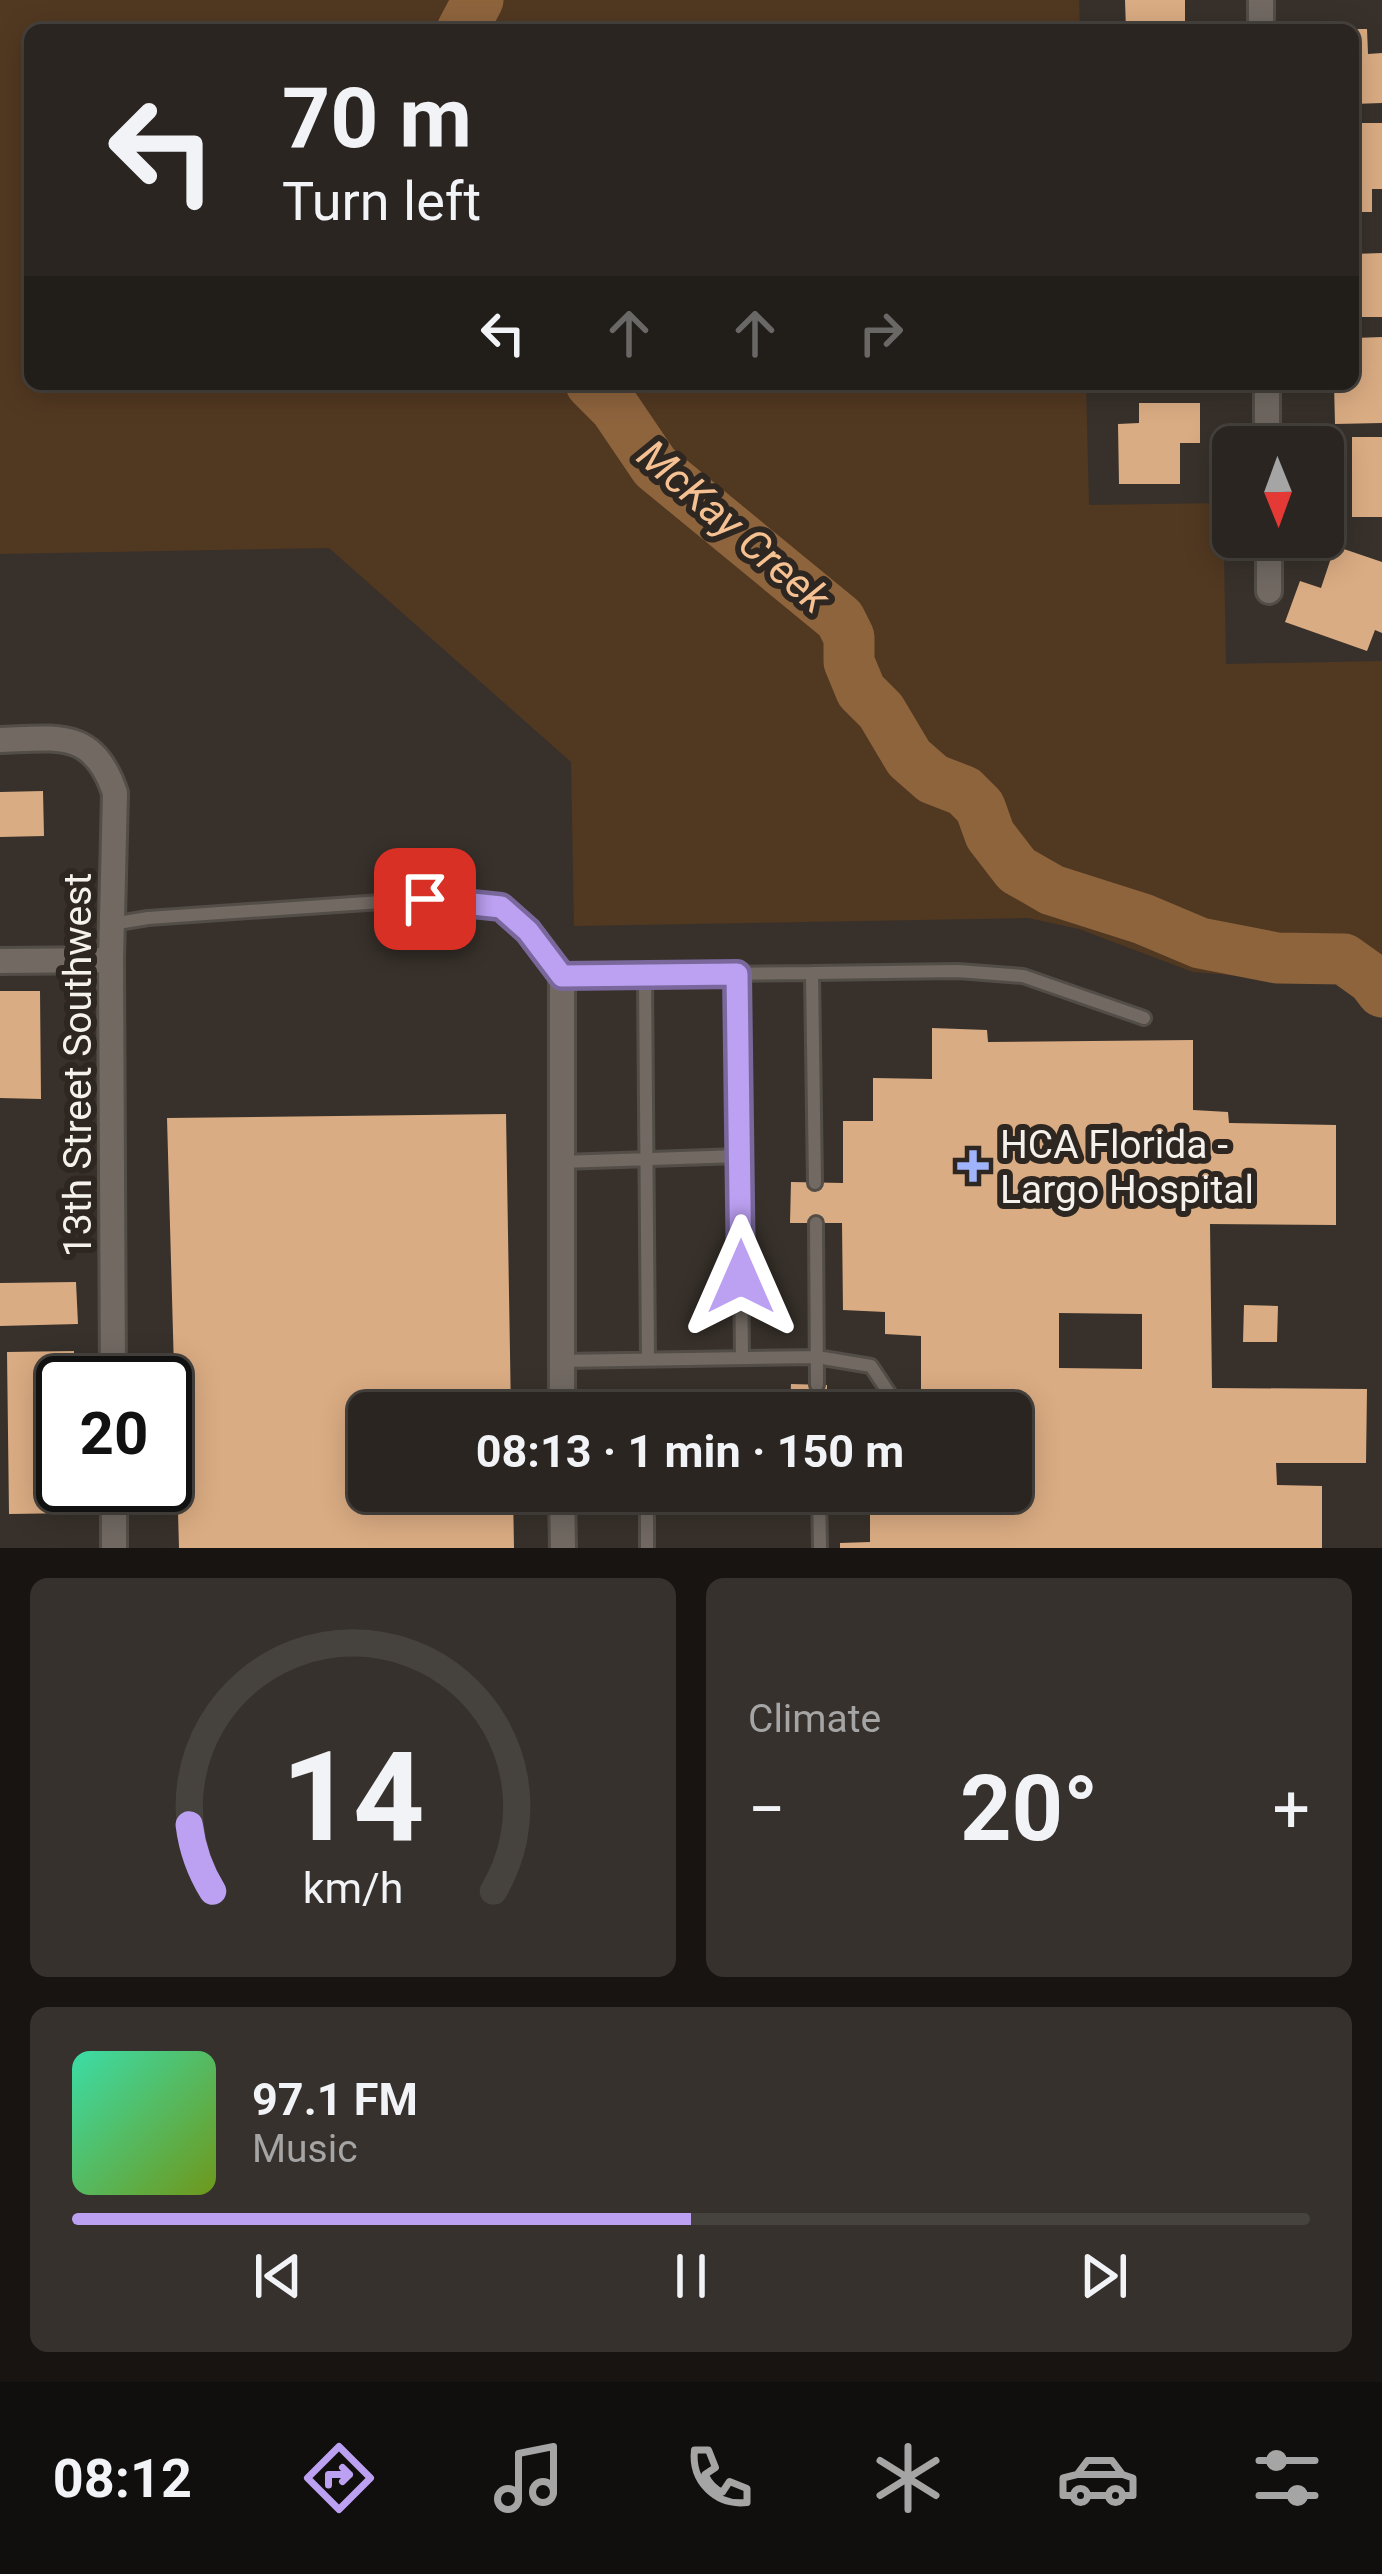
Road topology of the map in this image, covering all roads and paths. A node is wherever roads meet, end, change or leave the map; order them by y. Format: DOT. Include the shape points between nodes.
graph roads {
  1 [pos="1267,390"];
  2 [pos="1268,426"];
  3 [pos="1269,558"];
  4 [pos="1269,591"];
  5 [pos="0,740"];
  6 [pos="112,924"];
  7 [pos="111,960"];
  8 [pos="0,961"];
  9 [pos="812,973"];
  10 [pos="737,974"];
  11 [pos="645,975"];
  12 [pos="562,976"];
  13 [pos="1144,1018"];
  14 [pos="740,1156"];
  15 [pos="647,1160"];
  16 [pos="561,1162"];
  17 [pos="815,1183"];
  18 [pos="816,1223"];
  19 [pos="113,1356"];
  20 [pos="742,1358"];
  21 [pos="817,1358"];
  22 [pos="648,1359"];
  23 [pos="561,1361"];
  24 [pos="818,1385"];
  25 [pos="562,1392"];
  26 [pos="888,1392"];
  27 [pos="114,1512"];
  28 [pos="562,1512"];
  29 [pos="647,1512"];
  30 [pos="819,1512"];
  31 [pos="114,1548"];
  32 [pos="562,1548"];
  33 [pos="647,1548"];
  34 [pos="820,1548"];
  1 -- 2 [label="street"];
  3 -- 4 [label="street"];
  5 -- 6 [label="street, 13th Street Southwest" via="80,743 106,768 115,793"];
  6 -- 7 [label="street, 13th Street Southwest"];
  6 -- 12 [label="lane" via="425,899 501,907"];
  7 -- 8 [label="street"];
  7 -- 19 [label="street, 13th Street Southwest"];
  9 -- 10 [label="lane"];
  9 -- 13 [label="lane" via="1023,976"];
  9 -- 17 [label="lane"];
  10 -- 11 [label="lane"];
  10 -- 14 [label="lane"];
  11 -- 12 [label="lane"];
  11 -- 15 [label="lane"];
  12 -- 16 [label="street"];
  14 -- 15 [label="lane"];
  14 -- 20 [label="lane"];
  15 -- 16 [label="lane"];
  15 -- 22 [label="lane"];
  16 -- 23 [label="street"];
  18 -- 21 [label="lane"];
  20 -- 21 [label="lane"];
  20 -- 22 [label="lane"];
  21 -- 24 [label="lane"];
  21 -- 26 [label="lane" via="871,1366"];
  22 -- 23 [label="lane"];
  23 -- 25 [label="street"];
  27 -- 31 [label="street"];
  28 -- 32 [label="street"];
  29 -- 33 [label="lane"];
  30 -- 34 [label="lane"];
}
